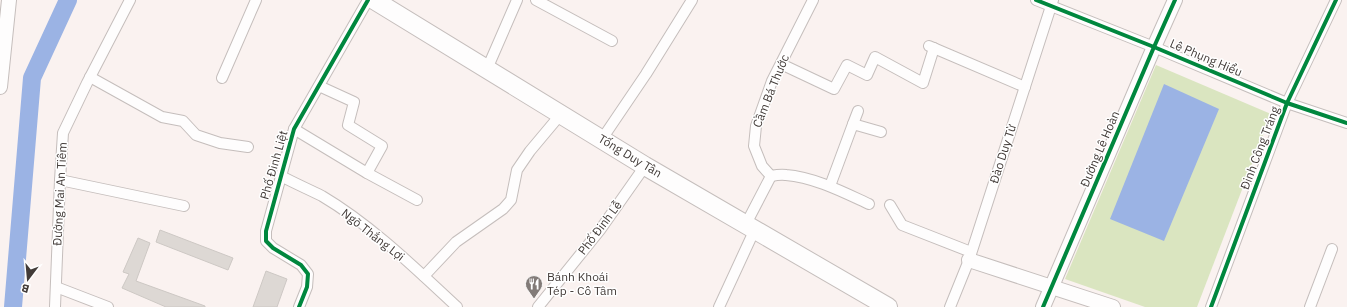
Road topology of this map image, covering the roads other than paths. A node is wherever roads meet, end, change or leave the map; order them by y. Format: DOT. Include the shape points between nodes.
graph roads {
  1 [pos="9,0"];
  2 [pos="130,0"];
  3 [pos="256,0"];
  4 [pos="368,0"];
  5 [pos="374,0"];
  6 [pos="517,0"];
  7 [pos="536,0"];
  8 [pos="692,0"];
  9 [pos="813,0"];
  10 [pos="1036,0"];
  11 [pos="1175,0"];
  12 [pos="1336,0"];
  13 [pos="1052,3"];
  14 [pos="612,41"];
  15 [pos="1154,47"];
  16 [pos="781,64"];
  17 [pos="486,69"];
  18 [pos="90,77"];
  19 [pos="222,78"];
  20 [pos="0,86"];
  21 [pos="319,86"];
  22 [pos="1025,87"];
  23 [pos="1288,103"];
  24 [pos="858,111"];
  25 [pos="561,114"];
  26 [pos="1347,123"];
  27 [pos="853,124"];
  28 [pos="294,129"];
  29 [pos="881,132"];
  30 [pos="602,139"];
  31 [pos="248,147"];
  32 [pos="645,166"];
  33 [pos="367,173"];
  34 [pos="280,176"];
  35 [pos="771,176"];
  36 [pos="60,180"];
  37 [pos="830,186"];
  38 [pos="417,200"];
  39 [pos="869,204"];
  40 [pos="890,205"];
  41 [pos="184,206"];
  42 [pos="750,227"];
  43 [pos="1332,249"];
  44 [pos="970,256"];
  45 [pos="424,276"];
  46 [pos="56,287"];
  47 [pos="1052,287"];
  48 [pos="55,307"];
  49 [pos="108,307"];
  50 [pos="299,307"];
  51 [pos="457,307"];
  52 [pos="538,307"];
  53 [pos="719,307"];
  54 [pos="888,307"];
  55 [pos="950,307"];
  56 [pos="1043,307"];
  57 [pos="1113,307"];
  58 [pos="1211,307"];
  59 [pos="1310,307"];
  1 -- 20 [label="street"];
  2 -- 18 [label="street, Đường Mai An Tiêm"];
  3 -- 19 [label="street"];
  4 -- 21 [label="street, Phố Đinh Liệt"];
  5 -- 17 [label="highway, Tống Duy Tân"];
  6 -- 17 [label="street"];
  7 -- 14 [label="street"];
  8 -- 30 [label="street"];
  9 -- 16 [label="street, Cầm Bá Thước"];
  10 -- 13 [label="street, Lê Phụng Hiểu"];
  11 -- 15 [label="street, Đường Lê Hoàn"];
  12 -- 23 [label="street, Đinh Công Tráng"];
  13 -- 15 [label="street, Lê Phụng Hiểu"];
  13 -- 22 [label="street, Đào Duy Từ"];
  15 -- 23 [label="street, Lê Phụng Hiểu"];
  15 -- 47 [label="street, Đường Lê Hoàn"];
  16 -- 22 [label="street" via="834,89 847,65 867,75 875,57 923,83 931,47"];
  16 -- 35 [label="street, Cầm Bá Thước" via="756,126 754,146 762,166"];
  17 -- 25 [label="highway, Tống Duy Tân"];
  18 -- 31 [label="street" via="162,117 183,121 196,136"];
  18 -- 36 [label="street, Đường Mai An Tiêm" via="63,133"];
  21 -- 28 [label="street, Phố Đinh Liệt"];
  21 -- 33 [label="street" via="354,102 348,125 382,146"];
  22 -- 44 [label="street, Đào Duy Từ"];
  23 -- 26 [label="street, Lê Phụng Hiểu"];
  23 -- 58 [label="street, Đinh Công Tráng"];
  24 -- 27 [label="street"];
  25 -- 30 [label="highway, Tống Duy Tân"];
  25 -- 45 [label="street" via="517,170 511,200 503,209 456,242"];
  27 -- 29 [label="street"];
  27 -- 37 [label="street"];
  28 -- 33 [label="street"];
  28 -- 34 [label="street, Phố Đinh Liệt"];
  30 -- 32 [label="highway, Tống Duy Tân"];
  32 -- 42 [label="highway, Tống Duy Tân"];
  32 -- 52 [label="street, Phố Đinh Lễ" via="600,230"];
  33 -- 38 [label="street"];
  34 -- 45 [label="street, Ngõ Thắng Lợi" via="322,197 348,214"];
  34 -- 50 [label="street, Phố Đinh Liệt" via="266,231 266,241 301,265 308,274 307,287"];
  35 -- 37 [label="street" via="786,175"];
  35 -- 42 [label="street"];
  36 -- 41 [label="street"];
  36 -- 46 [label="street, Đường Mai An Tiêm"];
  37 -- 39 [label="street"];
  40 -- 44 [label="street" via="902,225"];
  42 -- 53 [label="street"];
  42 -- 54 [label="highway, Tống Duy Tân"];
  43 -- 59 [label="street"];
  44 -- 47 [label="street"];
  44 -- 55 [label="street, Đào Duy Từ"];
  45 -- 51 [label="street, Ngõ Thắng Lợi"];
  46 -- 48 [label="street, Đường Mai An Tiêm"];
  46 -- 49 [label="street"];
  47 -- 56 [label="street, Đường Lê Hoàn"];
  47 -- 57 [label="street"];
}
